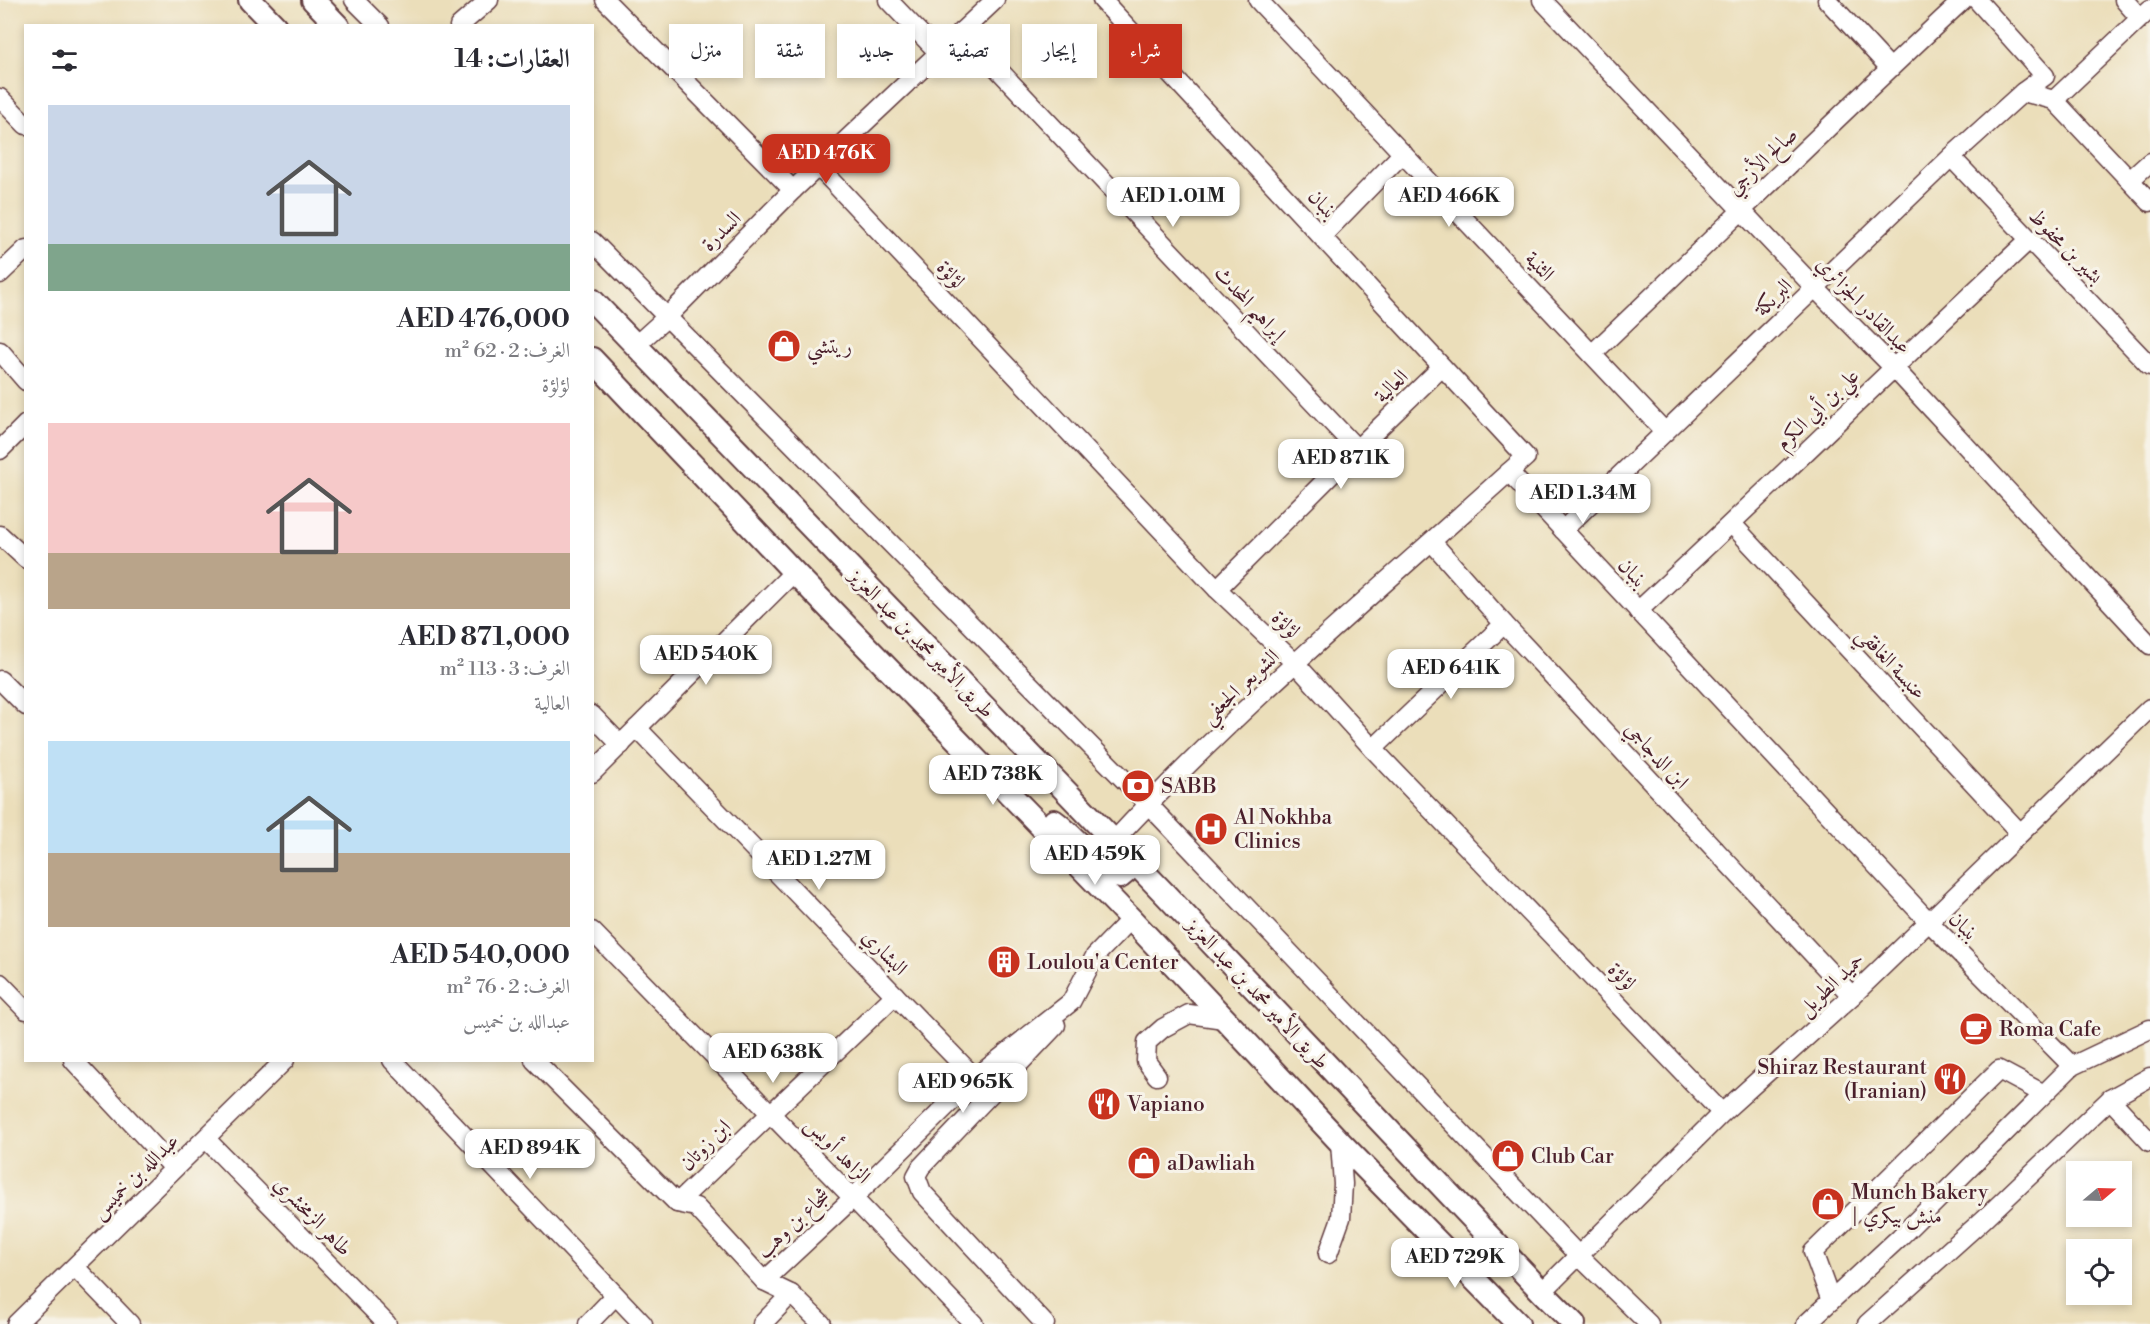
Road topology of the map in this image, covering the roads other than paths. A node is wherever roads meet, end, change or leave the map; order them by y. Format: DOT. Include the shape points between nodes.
graph roads {
  1 [pos="250,0"];
  2 [pos="313,0"];
  3 [pos="354,0"];
  4 [pos="489,0"];
  5 [pos="605,0"];
  6 [pos="888,0"];
  7 [pos="995,0"];
  8 [pos="1102,0"];
  9 [pos="1258,0"];
  10 [pos="1542,0"];
  11 [pos="1827,0"];
  12 [pos="1963,0"];
  13 [pos="1977,0"];
  14 [pos="2124,0"];
  15 [pos="2145,14"];
  16 [pos="273,24"];
  17 [pos="336,24"];
  18 [pos="378,24"];
  19 [pos="461,24"];
  20 [pos="969,24"];
  21 [pos="927,41"];
  22 [pos="927,63"];
  23 [pos="1890,68"];
  24 [pos="1006,78"];
  25 [pos="2024,92"];
  26 [pos="0,98"];
  27 [pos="2054,100"];
  28 [pos="24,123"];
  29 [pos="1403,153"];
  30 [pos="1951,157"];
  31 [pos="2150,162"];
  32 [pos="819,167"];
  33 [pos="2130,180"];
  34 [pos="793,190"];
  35 [pos="2150,202"];
  36 [pos="1743,211"];
  37 [pos="1322,236"];
  38 [pos="2029,240"];
  39 [pos="594,243"];
  40 [pos="24,251"];
  41 [pos="0,274"];
  42 [pos="1815,288"];
  43 [pos="594,302"];
  44 [pos="667,317"];
  45 [pos="636,345"];
  46 [pos="0,351"];
  47 [pos="1592,354"];
  48 [pos="594,361"];
  49 [pos="2150,366"];
  50 [pos="1442,367"];
  51 [pos="1893,367"];
  52 [pos="24,379"];
  53 [pos="24,426"];
  54 [pos="1665,432"];
  55 [pos="1357,449"];
  56 [pos="0,450"];
  57 [pos="1509,472"];
  58 [pos="1732,524"];
  59 [pos="1563,530"];
  60 [pos="0,535"];
  61 [pos="1432,542"];
  62 [pos="24,557"];
  63 [pos="794,572"];
  64 [pos="1217,589"];
  65 [pos="1638,611"];
  66 [pos="1504,624"];
  67 [pos="2150,645"];
  68 [pos="1296,664"];
  69 [pos="0,680"];
  70 [pos="24,704"];
  71 [pos="2150,708"];
  72 [pos="594,717"];
  73 [pos="637,728"];
  74 [pos="621,745"];
  75 [pos="1373,749"];
  76 [pos="594,771"];
  77 [pos="1148,804"];
  78 [pos="1020,805"];
  79 [pos="2020,833"];
  80 [pos="1114,841"];
  81 [pos="1131,919"];
  82 [pos="1929,922"];
  83 [pos="594,934"];
  84 [pos="0,983"];
  85 [pos="895,995"];
  86 [pos="1852,996"];
  87 [pos="1071,1002"];
  88 [pos="24,1008"];
  89 [pos="1224,1019"];
  90 [pos="2150,1029"];
  91 [pos="75,1062"];
  92 [pos="283,1062"];
  93 [pos="394,1062"];
  94 [pos="536,1062"];
  95 [pos="2072,1066"];
  96 [pos="1157,1076"];
  97 [pos="2150,1077"];
  98 [pos="975,1078"];
  99 [pos="2044,1094"];
  100 [pos="2110,1099"];
  101 [pos="770,1112"];
  102 [pos="1722,1113"];
  103 [pos="206,1139"];
  104 [pos="1340,1142"];
  105 [pos="2150,1142"];
  106 [pos="174,1168"];
  107 [pos="853,1198"];
  108 [pos="677,1203"];
  109 [pos="1328,1254"];
  110 [pos="1578,1255"];
  111 [pos="75,1267"];
  112 [pos="764,1281"];
  113 [pos="1542,1292"];
  114 [pos="791,1294"];
  115 [pos="615,1296"];
  116 [pos="1831,1301"];
  117 [pos="16,1324"];
  118 [pos="130,1324"];
  119 [pos="387,1324"];
  120 [pos="588,1324"];
  121 [pos="643,1324"];
  122 [pos="762,1324"];
  123 [pos="822,1324"];
  124 [pos="974,1324"];
  125 [pos="1045,1324"];
  126 [pos="1518,1324"];
  127 [pos="1574,1324"];
  128 [pos="1648,1324"];
  129 [pos="1806,1324"];
  130 [pos="1867,1324"];
  1 -- 16 [label="main road"];
  2 -- 17 [label="main road"];
  3 -- 18 [label="street"];
  4 -- 19 [label="street"];
  5 -- 34 [label="street"];
  6 -- 21 [label="street"];
  7 -- 20 [label="street, السدرة"];
  8 -- 37 [label="street, بنبان"];
  9 -- 29 [label="street, الثنية"];
  10 -- 36 [label="street, عبدالقادر الجزائري"];
  11 -- 23 [label="street"];
  12 -- 23 [label="street, صالح الأزجي"];
  13 -- 25 [label="street, البريكة" via="2045,76"];
  14 -- 15 [label="street"];
  15 -- 27 [label="street"];
  22 -- 32 [label="street, السدرة"];
  23 -- 36 [label="street, صالح الأزجي"];
  24 -- 55 [label="street, إبراهيم المحدث"];
  25 -- 27 [label="street"];
  25 -- 30 [label="street, البريكة"];
  26 -- 28 [label="street"];
  27 -- 33 [label="street"];
  29 -- 37 [label="street"];
  29 -- 47 [label="street, الثنية"];
  30 -- 38 [label="street, بشير بن محفوظ"];
  30 -- 42 [label="street, البريكة"];
  31 -- 33 [label="street"];
  32 -- 34 [label="street, السدرة"];
  32 -- 64 [label="street, لؤلؤة"];
  33 -- 35 [label="street"];
  34 -- 44 [label="street, السدرة"];
  36 -- 42 [label="street, عبدالقادر الجزائري"];
  36 -- 47 [label="street, صالح الأزجي"];
  37 -- 50 [label="street, بنبان"];
  38 -- 49 [label="street, بشير بن محفوظ"];
  38 -- 51 [label="street, علي بن أبي الكرم"];
  39 -- 44 [label="street"];
  40 -- 41 [label="street"];
  42 -- 51 [label="street, عبدالقادر الجزائري"];
  42 -- 54 [label="street, البريكة"];
  43 -- 45 [label="main road, طريق الأمير محمد بن عبد العزيز"];
  44 -- 45 [label="street, السدرة"];
  44 -- 77 [label="street"];
  45 -- 80 [label="main road, طريق الأمير محمد بن عبد العزيز"];
  46 -- 52 [label="street"];
  47 -- 54 [label="street, الثنية"];
  48 -- 63 [label="main road, طريق الأمير محمد بن عبد العزيز"];
  50 -- 55 [label="street, العالية"];
  50 -- 57 [label="street, بنبان" via="1526,457"];
  51 -- 58 [label="street, علي بن أبي الكرم"];
  51 -- 67 [label="street, عبدالقادر الجزائري"];
  53 -- 56 [label="street"];
  54 -- 59 [label="street, البريكة"];
  55 -- 64 [label="street, العالية"];
  57 -- 59 [label="street, بنبان"];
  57 -- 61 [label="street, الشويعر الجعفي"];
  58 -- 65 [label="street, علي بن أبي الكرم"];
  58 -- 79 [label="street, عنبسة الغافقي"];
  59 -- 65 [label="street, بنبان"];
  60 -- 62 [label="street"];
  61 -- 66 [label="street, ابن الدجاجي"];
  61 -- 68 [label="street, الشويعر الجعفي"];
  63 -- 73 [label="street"];
  63 -- 78 [label="main road, طريق الأمير محمد بن عبد العزيز"];
  64 -- 68 [label="street, لؤلؤة"];
  65 -- 82 [label="street, بنبان"];
  66 -- 75 [label="street"];
  66 -- 86 [label="street, ابن الدجاجي"];
  68 -- 75 [label="street, لؤلؤة"];
  68 -- 77 [label="street, الشويعر الجعفي"];
  69 -- 70 [label="street"];
  71 -- 79 [label="street, حميد الطويل"];
  72 -- 74 [label="street"];
  73 -- 74 [label="street"];
  73 -- 85 [label="street, البشاري"];
  74 -- 76 [label="street"];
  75 -- 102 [label="street, لؤلؤة"];
  77 -- 80 [label="street, الشويعر الجعفي"];
  77 -- 110 [label="street"];
  78 -- 80 [label="main road" via="1060,825 1120,877 1126,867"];
  78 -- 81 [label="main road, طريق الأمير محمد بن عبد العزيز"];
  79 -- 82 [label="street, حميد الطويل"];
  80 -- 113 [label="main road, طريق الأمير محمد بن عبد العزيز"];
  81 -- 87 [label="street, شجاع بن وهب" via="1095,956"];
  81 -- 89 [label="main road, طريق الأمير محمد بن عبد العزيز"];
  82 -- 86 [label="street, حميد الطويل"];
  82 -- 95 [label="street, بنبان"];
  83 -- 101 [label="street, الزاهد أويس"];
  84 -- 88 [label="street"];
  85 -- 98 [label="street, البشاري"];
  85 -- 101 [label="street, ابن زوتان"];
  86 -- 102 [label="street, حميد الطويل"];
  87 -- 98 [label="street, شجاع بن وهب"];
  87 -- 125 [label="street" via="1050,1032 916,1176 922,1192"];
  89 -- 96 [label="street" via="1189,1014 1163,1028 1147,1042 1146,1061"];
  89 -- 104 [label="main road, طريق الأمير محمد بن عبد العزيز"];
  90 -- 95 [label="street"];
  91 -- 106 [label="street"];
  92 -- 103 [label="street, عبدالله بن خميس"];
  93 -- 115 [label="street"];
  94 -- 108 [label="street"];
  95 -- 99 [label="street"];
  97 -- 100 [label="street"];
  98 -- 107 [label="street, شجاع بن وهب"];
  99 -- 116 [label="street"];
  99 -- 116 [label="street" via="1999,1070 1814,1252"];
  100 -- 105 [label="street"];
  100 -- 130 [label="street" via="1984,1220"];
  101 -- 107 [label="street, الزاهد أويس"];
  101 -- 108 [label="street, ابن زوتان"];
  102 -- 110 [label="street, حميد الطويل"];
  103 -- 106 [label="street, عبدالله بن خميس"];
  103 -- 119 [label="street, طاهر الزمخشري"];
  104 -- 109 [label="street" via="1341,1218"];
  104 -- 126 [label="main road, طريق الأمير محمد بن عبد العزيز"];
  106 -- 111 [label="street, عبدالله بن خميس"];
  107 -- 112 [label="street, شجاع بن وهب"];
  107 -- 124 [label="street, الزاهد أويس"];
  108 -- 112 [label="street" via="696,1206"];
  110 -- 113 [label="street, حميد الطويل"];
  110 -- 128 [label="street"];
  111 -- 117 [label="street, عبدالله بن خميس"];
  111 -- 118 [label="street"];
  112 -- 114 [label="street"];
  113 -- 127 [label="main road, طريق الأمير محمد بن عبد العزيز"];
  114 -- 122 [label="street"];
  114 -- 123 [label="street"];
  115 -- 120 [label="street"];
  115 -- 121 [label="street"];
  116 -- 129 [label="street"];
}
